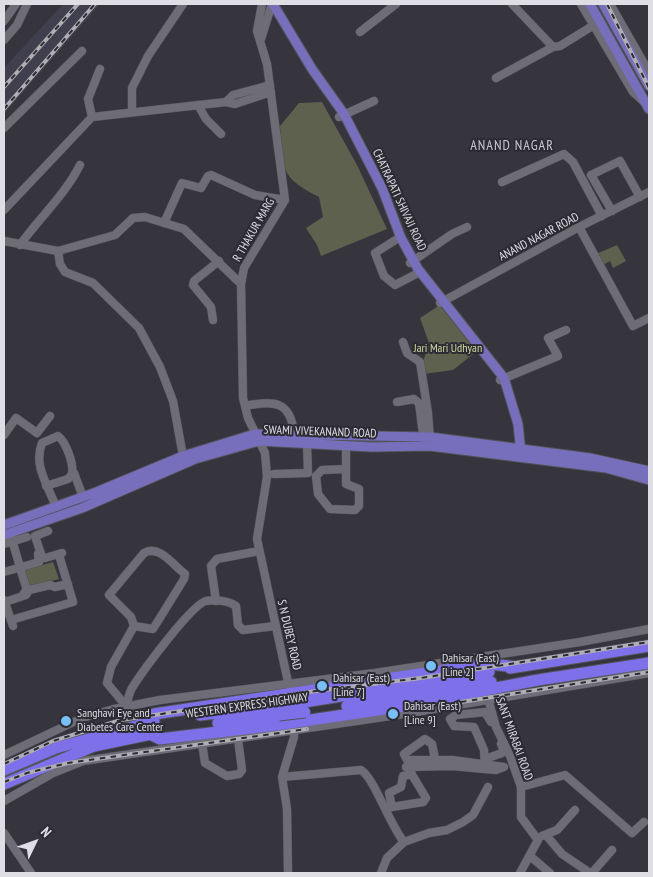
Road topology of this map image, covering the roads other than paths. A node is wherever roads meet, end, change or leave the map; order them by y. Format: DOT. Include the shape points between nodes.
graph roads {
  1 [pos="16,4"];
  2 [pos="26,4"];
  3 [pos="183,4"];
  4 [pos="269,4"];
  5 [pos="396,4"];
  6 [pos="512,4"];
  7 [pos="581,4"];
  8 [pos="590,4"];
  9 [pos="603,4"];
  10 [pos="610,4"];
  11 [pos="4,21"];
  12 [pos="594,25"];
  13 [pos="360,32"];
  14 [pos="4,37"];
  15 [pos="554,47"];
  16 [pos="82,51"];
  17 [pos="100,69"];
  18 [pos="649,72"];
  19 [pos="496,78"];
  20 [pos="649,85"];
  21 [pos="271,89"];
  22 [pos="374,101"];
  23 [pos="198,105"];
  24 [pos="648,108"];
  25 [pos="132,111"];
  26 [pos="341,116"];
  27 [pos="92,117"];
  28 [pos="4,128"];
  29 [pos="221,134"];
  30 [pos="80,165"];
  31 [pos="502,182"];
  32 [pos="649,192"];
  33 [pos="640,197"];
  34 [pos="285,200"];
  35 [pos="4,210"];
  36 [pos="612,211"];
  37 [pos="602,216"];
  38 [pos="164,223"];
  39 [pos="466,227"];
  40 [pos="579,227"];
  41 [pos="397,239"];
  42 [pos="4,241"];
  43 [pos="20,245"];
  44 [pos="58,251"];
  45 [pos="220,261"];
  46 [pos="411,262"];
  47 [pos="418,273"];
  48 [pos="241,284"];
  49 [pos="442,302"];
  50 [pos="649,318"];
  51 [pos="214,320"];
  52 [pos="566,330"];
  53 [pos="404,342"];
  54 [pos="502,379"];
  55 [pos="397,402"];
  56 [pos="245,406"];
  57 [pos="50,416"];
  58 [pos="294,434"];
  59 [pos="4,435"];
  60 [pos="356,436"];
  61 [pos="257,438"];
  62 [pos="427,442"];
  63 [pos="307,444"];
  64 [pos="346,446"];
  65 [pos="356,446"];
  66 [pos="518,453"];
  67 [pos="183,456"];
  68 [pos="578,461"];
  69 [pos="346,469"];
  70 [pos="649,471"];
  71 [pos="74,473"];
  72 [pos="274,474"];
  73 [pos="649,480"];
  74 [pos="48,490"];
  75 [pos="83,497"];
  76 [pos="54,507"];
  77 [pos="4,525"];
  78 [pos="48,531"];
  79 [pos="27,537"];
  80 [pos="8,538"];
  81 [pos="35,546"];
  82 [pos="259,551"];
  83 [pos="21,569"];
  84 [pos="4,572"];
  85 [pos="68,584"];
  86 [pos="19,598"];
  87 [pos="4,601"];
  88 [pos="216,601"];
  89 [pos="134,626"];
  90 [pos="275,626"];
  91 [pos="649,629"];
  92 [pos="649,646"];
  93 [pos="649,657"];
  94 [pos="649,663"];
  95 [pos="516,667"];
  96 [pos="649,673"];
  97 [pos="512,680"];
  98 [pos="290,689"];
  99 [pos="483,698"];
  100 [pos="126,706"];
  101 [pos="304,707"];
  102 [pos="278,711"];
  103 [pos="488,711"];
  104 [pos="148,722"];
  105 [pos="295,726"];
  106 [pos="150,734"];
  107 [pos="238,739"];
  108 [pos="202,743"];
  109 [pos="502,753"];
  110 [pos="4,755"];
  111 [pos="510,756"];
  112 [pos="436,759"];
  113 [pos="459,764"];
  114 [pos="485,764"];
  115 [pos="513,765"];
  116 [pos="410,767"];
  117 [pos="4,770"];
  118 [pos="282,777"];
  119 [pos="4,784"];
  120 [pos="488,786"];
  121 [pos="521,787"];
  122 [pos="4,801"];
  123 [pos="576,810"];
  124 [pos="644,822"];
  125 [pos="4,833"];
  126 [pos="546,835"];
  127 [pos="538,838"];
  128 [pos="404,842"];
  129 [pos="612,850"];
  130 [pos="530,856"];
  131 [pos="31,873"];
  132 [pos="288,873"];
  133 [pos="381,873"];
  134 [pos="520,873"];
  135 [pos="550,873"];
  136 [pos="591,873"];
  1 -- 11 [label="street"];
  2 -- 14 [label="street" via="17,24"];
  3 -- 25 [label="street" via="148,56 132,88"];
  4 -- 21 [label="street, R THAKUR MARG" via="260,39"];
  4 -- 26 [label="main road" via="306,70"];
  5 -- 13 [label="street"];
  6 -- 15 [label="street"];
  7 -- 12 [label="street"];
  8 -- 24 [label="main road"];
  9 -- 20 [label="main road"];
  10 -- 18 [label="street"];
  12 -- 15 [label="street"];
  12 -- 24 [label="street" via="633,92"];
  15 -- 19 [label="street"];
  16 -- 28 [label="street"];
  17 -- 27 [label="street" via="88,99"];
  21 -- 23 [label="street" via="235,104"];
  21 -- 34 [label="street, R THAKUR MARG"];
  22 -- 26 [label="street"];
  23 -- 25 [label="street"];
  23 -- 29 [label="street"];
  25 -- 27 [label="street"];
  26 -- 41 [label="main road" via="379,192"];
  26 -- 46 [label="main road, CHATRAPATI SHIVAJI ROAD" via="382,188"];
  27 -- 35 [label="street"];
  30 -- 43 [label="street" via="71,183"];
  31 -- 37 [label="street" via="564,154 573,162"];
  32 -- 33 [label="street, ANAND NAGAR ROAD"];
  33 -- 36 [label="street, ANAND NAGAR ROAD"];
  33 -- 36 [label="street" via="620,160 591,175"];
  34 -- 38 [label="street" via="255,196 211,175 200,188 182,183"];
  34 -- 48 [label="street, R THAKUR MARG" via="244,268"];
  36 -- 37 [label="street, ANAND NAGAR ROAD"];
  37 -- 40 [label="street, ANAND NAGAR ROAD"];
  38 -- 44 [label="street" via="145,217 134,218 115,235"];
  38 -- 45 [label="street" via="184,229"];
  39 -- 46 [label="street"];
  40 -- 49 [label="street, ANAND NAGAR ROAD"];
  40 -- 50 [label="street" via="633,326"];
  41 -- 46 [label="main road"];
  41 -- 47 [label="street" via="375,253 384,276 394,285"];
  42 -- 43 [label="street"];
  43 -- 44 [label="street"];
  44 -- 67 [label="street" via="60,264 66,272 93,283 140,328 174,401"];
  45 -- 48 [label="street"];
  45 -- 51 [label="street" via="193,285 211,307"];
  46 -- 47 [label="main road"];
  47 -- 49 [label="main road"];
  48 -- 56 [label="street, R THAKUR MARG"];
  49 -- 54 [label="main road"];
  52 -- 54 [label="street" via="548,338 558,356"];
  53 -- 62 [label="street" via="407,353 420,362"];
  54 -- 66 [label="main road" via="513,401"];
  55 -- 62 [label="street" via="418,401"];
  56 -- 58 [label="street" via="267,402 283,407 293,419"];
  56 -- 61 [label="street, R THAKUR MARG"];
  57 -- 59 [label="street" via="37,433 16,418"];
  58 -- 60 [label="main road, SWAMI VIVEKANAND ROAD"];
  58 -- 61 [label="main road, SWAMI VIVEKANAND ROAD"];
  60 -- 62 [label="main road, SWAMI VIVEKANAND ROAD"];
  60 -- 65 [label="main road"];
  61 -- 63 [label="main road, SWAMI VIVEKANAND ROAD"];
  61 -- 67 [label="main road, SWAMI VIVEKANAND ROAD"];
  61 -- 80 [label="main road, SWAMI VIVEKANAND ROAD" via="195,459"];
  61 -- 82 [label="street, S N DUBEY ROAD" via="265,452 267,477 257,539"];
  62 -- 65 [label="main road, SWAMI VIVEKANAND ROAD"];
  62 -- 66 [label="main road, SWAMI VIVEKANAND ROAD"];
  63 -- 64 [label="main road, SWAMI VIVEKANAND ROAD"];
  63 -- 72 [label="street" via="308,473"];
  64 -- 65 [label="main road, SWAMI VIVEKANAND ROAD"];
  64 -- 69 [label="street"];
  66 -- 68 [label="main road, SWAMI VIVEKANAND ROAD"];
  67 -- 75 [label="main road, SWAMI VIVEKANAND ROAD"];
  68 -- 70 [label="main road, SWAMI VIVEKANAND ROAD"];
  68 -- 73 [label="main road, SWAMI VIVEKANAND ROAD"];
  69 -- 69 [label="street" via="346,486 360,491 358,508 330,510 318,494 316,476 322,470"];
  71 -- 75 [label="street"];
  74 -- 74 [label="street" via="38,462 40,449 45,441 58,436 66,449 72,474"];
  74 -- 76 [label="street"];
  75 -- 76 [label="main road, SWAMI VIVEKANAND ROAD"];
  76 -- 77 [label="main road, SWAMI VIVEKANAND ROAD"];
  78 -- 85 [label="street" via="35,536 42,557 60,554"];
  79 -- 80 [label="street"];
  80 -- 83 [label="street"];
  81 -- 83 [label="street" via="39,562"];
  82 -- 88 [label="street" via="217,559 211,566"];
  82 -- 90 [label="street, S N DUBEY ROAD"];
  83 -- 84 [label="street"];
  83 -- 86 [label="street" via="27,591"];
  85 -- 86 [label="street" via="29,590 26,596"];
  85 -- 87 [label="street" via="74,600 71,603 12,623"];
  86 -- 87 [label="street"];
  88 -- 90 [label="street" via="236,606 238,625 243,630"];
  88 -- 100 [label="street" via="206,601 192,611 131,690"];
  89 -- 89 [label="street" via="131,617 109,595 144,554 153,551 164,555 185,574 184,579 152,629"];
  89 -- 100 [label="street" via="111,667 107,683"];
  90 -- 98 [label="street, S N DUBEY ROAD"];
  91 -- 98 [label="street"];
  92 -- 95 [label="highway, WESTERN EXPRESS HIGHWAY"];
  93 -- 97 [label="highway, WESTERN EXPRESS HIGHWAY"];
  94 -- 99 [label="highway"];
  95 -- 98 [label="highway" via="491,664"];
  95 -- 101 [label="highway, WESTERN EXPRESS HIGHWAY"];
  96 -- 99 [label="street"];
  97 -- 99 [label="highway"];
  97 -- 101 [label="highway, WESTERN EXPRESS HIGHWAY"];
  98 -- 100 [label="street"];
  98 -- 104 [label="highway" via="154,714"];
  98 -- 105 [label="street, S N DUBEY ROAD"];
  99 -- 103 [label="street, SANT MIRABAI ROAD"];
  99 -- 105 [label="street"];
  99 -- 105 [label="highway" via="465,695"];
  100 -- 110 [label="street" via="82,718"];
  101 -- 102 [label="highway, WESTERN EXPRESS HIGHWAY, bridge"];
  102 -- 104 [label="highway, WESTERN EXPRESS HIGHWAY"];
  102 -- 106 [label="highway, WESTERN EXPRESS HIGHWAY"];
  103 -- 109 [label="street" via="503,748"];
  103 -- 111 [label="street, SANT MIRABAI ROAD"];
  103 -- 114 [label="street" via="456,715 450,720 454,726 474,727"];
  104 -- 117 [label="highway, WESTERN EXPRESS HIGHWAY" via="56,748"];
  105 -- 106 [label="highway" via="160,739"];
  105 -- 107 [label="street"];
  105 -- 118 [label="street, S N DUBEY ROAD"];
  106 -- 119 [label="highway, WESTERN EXPRESS HIGHWAY" via="94,746"];
  107 -- 108 [label="street"];
  107 -- 108 [label="street" via="242,770 239,774 227,776 205,763"];
  108 -- 122 [label="street" via="83,761"];
  109 -- 111 [label="street"];
  109 -- 114 [label="street"];
  111 -- 115 [label="street, SANT MIRABAI ROAD"];
  112 -- 113 [label="street"];
  112 -- 116 [label="street"];
  112 -- 116 [label="street" via="432,744 425,739 405,752"];
  113 -- 114 [label="street"];
  113 -- 116 [label="street"];
  114 -- 115 [label="street" via="498,772"];
  115 -- 121 [label="street, SANT MIRABAI ROAD"];
  116 -- 116 [label="street" via="425,793 425,800 392,807 389,793 401,787 403,776"];
  118 -- 128 [label="street" via="361,770 369,775 389,821"];
  118 -- 132 [label="street, S N DUBEY ROAD" via="287,809"];
  120 -- 128 [label="street" via="473,815 463,822"];
  121 -- 124 [label="street" via="565,775 632,833"];
  121 -- 127 [label="street, SANT MIRABAI ROAD" via="521,818"];
  123 -- 126 [label="street" via="557,830"];
  125 -- 131 [label="street"];
  126 -- 127 [label="street"];
  126 -- 136 [label="street" via="562,854"];
  127 -- 130 [label="street"];
  128 -- 133 [label="street" via="387,858"];
  129 -- 136 [label="street"];
  130 -- 134 [label="street"];
  130 -- 135 [label="street"];
}
